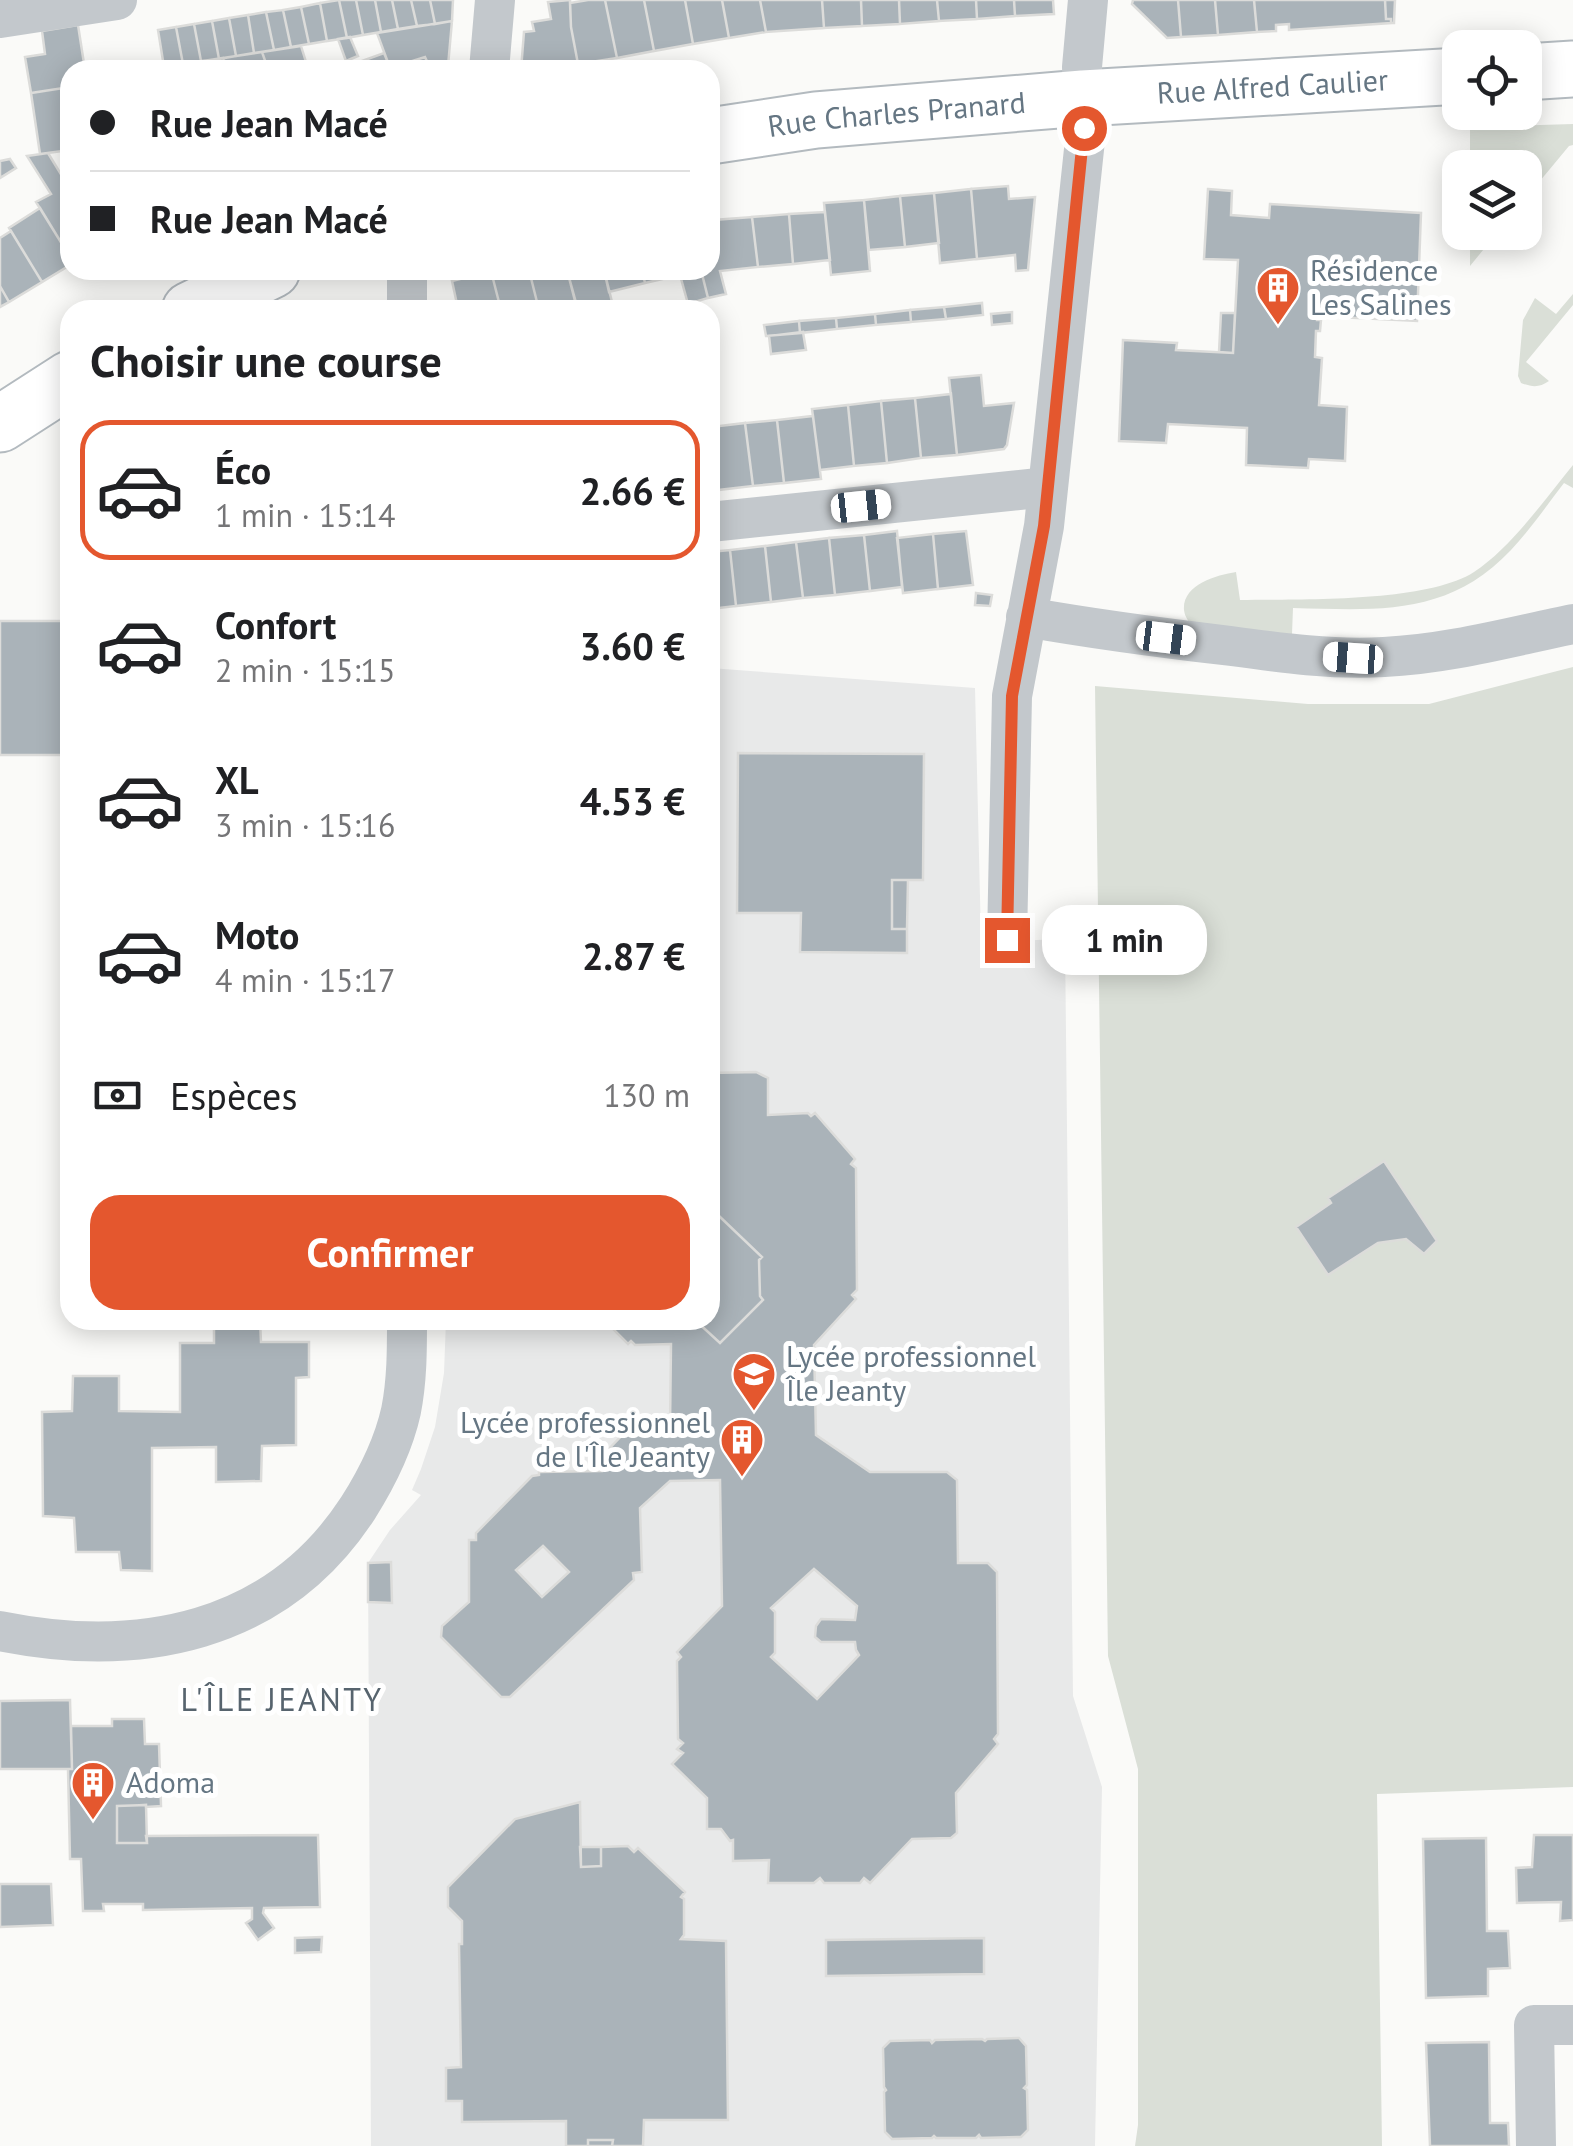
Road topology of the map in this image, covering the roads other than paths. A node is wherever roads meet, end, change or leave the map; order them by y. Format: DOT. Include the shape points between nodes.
graph roads {
  1 [pos="117,0"];
  2 [pos="494,0"];
  3 [pos="1088,0"];
  4 [pos="0,18"];
  5 [pos="490,60"];
  6 [pos="1573,69"];
  7 [pos="1542,71"];
  8 [pos="1442,77"];
  9 [pos="1083,98"];
  10 [pos="720,134"];
  11 [pos="252,280"];
  12 [pos="210,300"];
  13 [pos="60,385"];
  14 [pos="0,424"];
  15 [pos="1048,487"];
  16 [pos="720,521"];
  17 [pos="1026,618"];
  18 [pos="1573,624"];
  19 [pos="1007,940"];
  20 [pos="407,1330"];
  21 [pos="0,1631"];
  22 [pos="1573,2025"];
  23 [pos="1536,2146"];
  1 -- 4 [label="street"];
  2 -- 5 [label="street"];
  3 -- 9 [label="street"];
  6 -- 7 [label="street"];
  8 -- 9 [label="street, Rue Alfred Caulier"];
  9 -- 10 [label="street, Rue Charles Pranard"];
  9 -- 15 [label="street" via="1085,140"];
  11 -- 12 [label="street"];
  13 -- 14 [label="street"];
  15 -- 16 [label="street"];
  15 -- 17 [label="street"];
  17 -- 18 [label="street" via="1353,658 1449,651"];
  17 -- 19 [label="street" via="1010,721"];
  20 -- 21 [label="street" via="404,1392 387,1457 334,1542 292,1582 238,1614 151,1638 65,1642"];
  22 -- 23 [label="street" via="1534,2025"];
}
